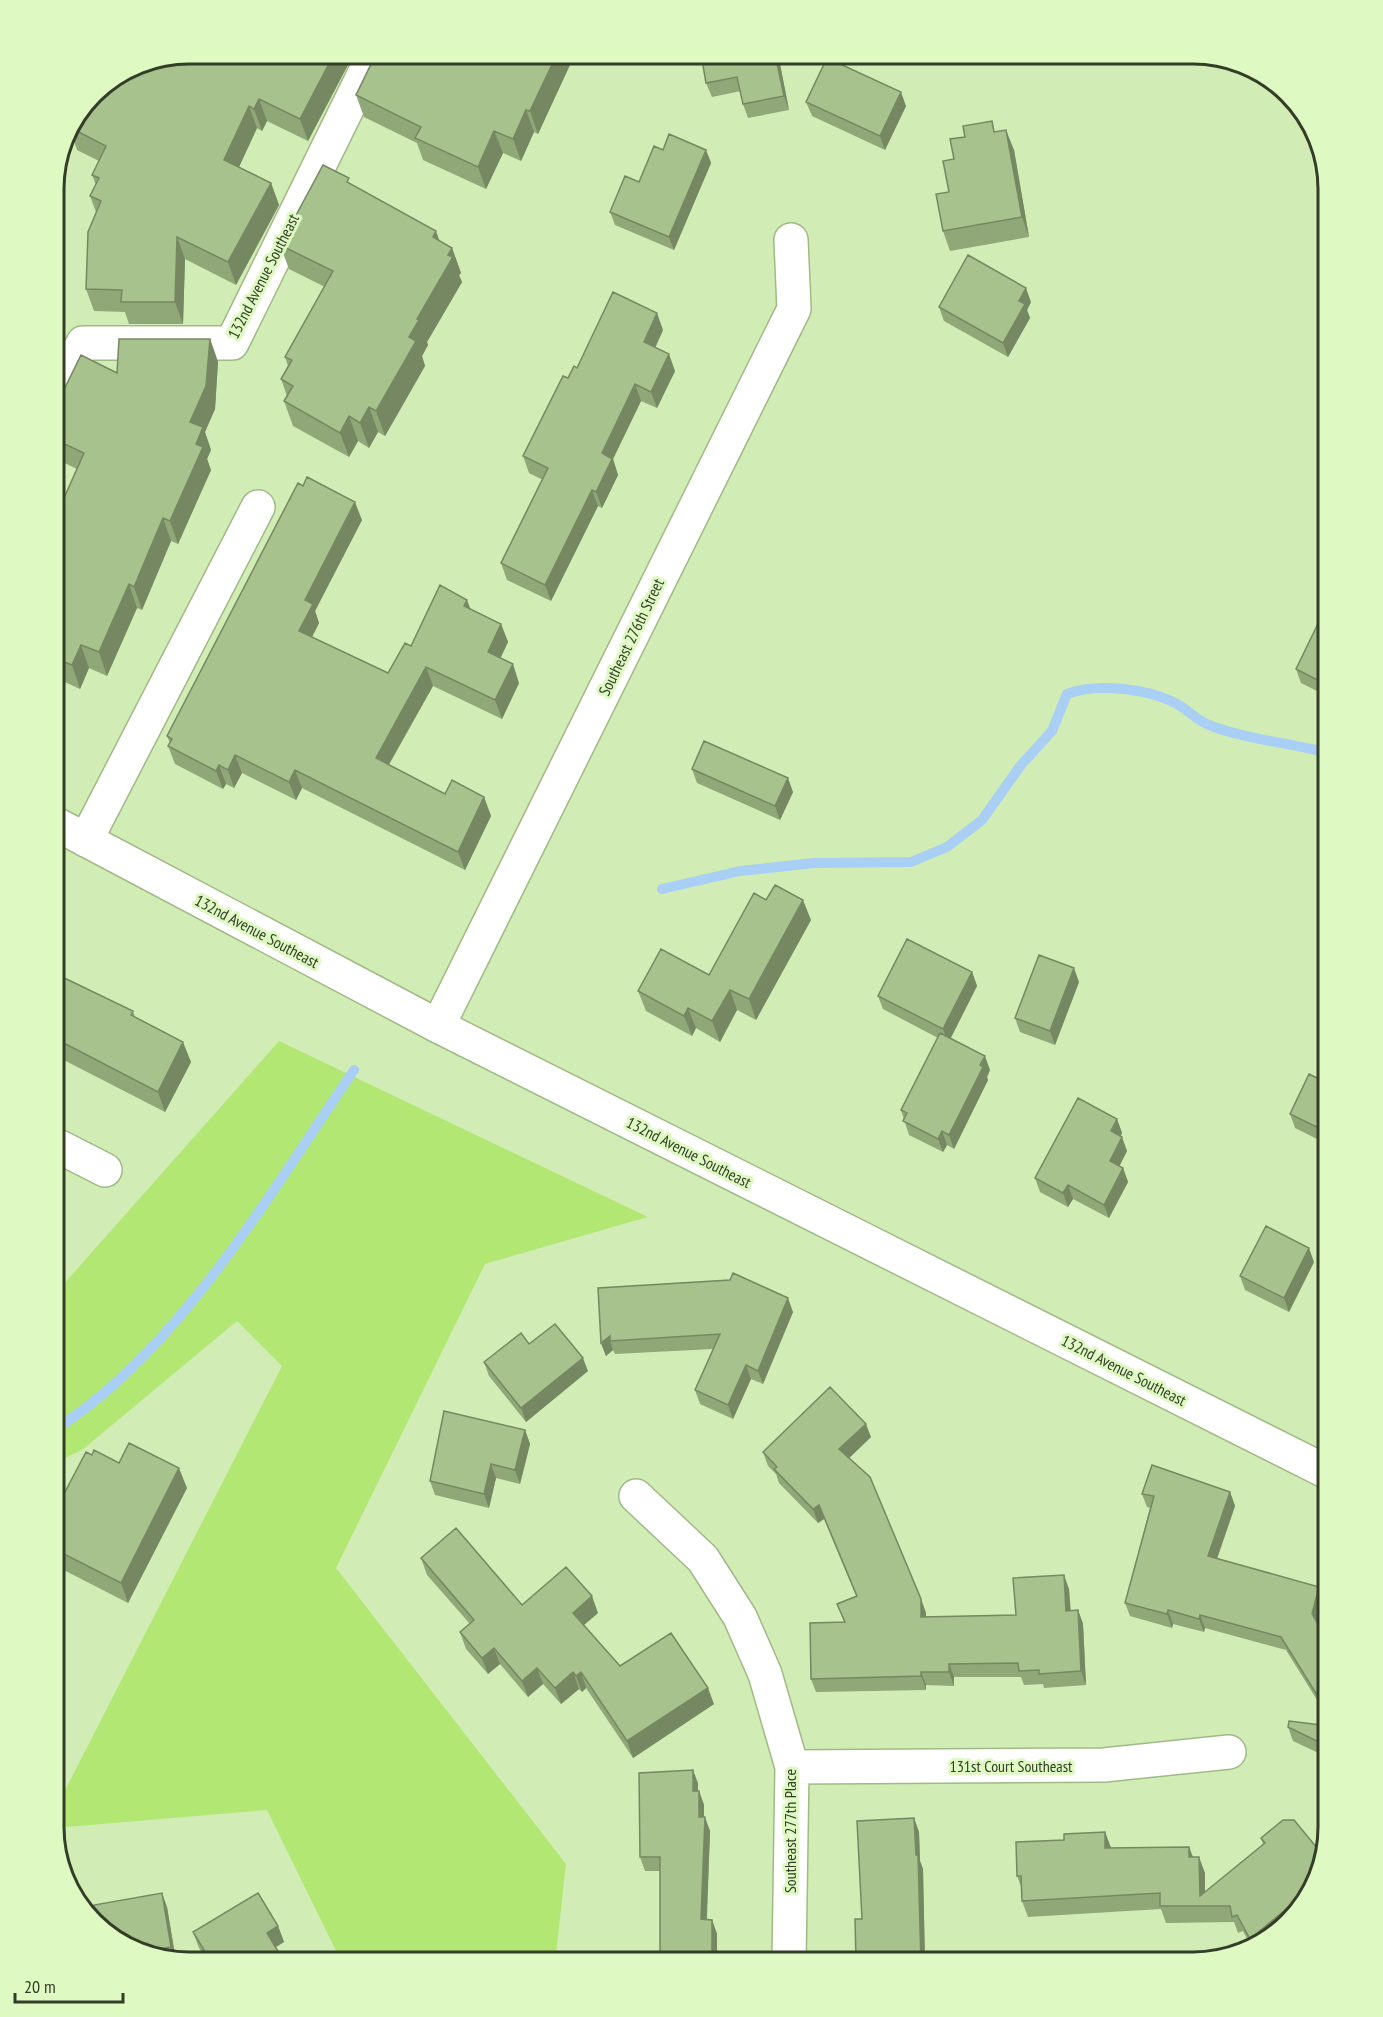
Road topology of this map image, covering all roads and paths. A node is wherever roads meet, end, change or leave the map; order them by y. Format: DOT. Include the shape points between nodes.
graph roads {
  1 [pos="369,64"];
  2 [pos="791,240"];
  3 [pos="65,378"];
  4 [pos="258,507"];
  5 [pos="65,829"];
  6 [pos="86,840"];
  7 [pos="438,1026"];
  8 [pos="64,1149"];
  9 [pos="105,1170"];
  10 [pos="1318,1467"];
  11 [pos="636,1496"];
  12 [pos="1229,1752"];
  13 [pos="792,1767"];
  14 [pos="789,1952"];
  1 -- 3 [label="street, 132nd Avenue Southeast" via="232,344 83,343"];
  2 -- 7 [label="street, Southeast 276th Street" via="794,309"];
  4 -- 6 [label="street"];
  5 -- 6 [label="street, 132nd Avenue Southeast"];
  6 -- 7 [label="street, 132nd Avenue Southeast"];
  7 -- 10 [label="street, 132nd Avenue Southeast"];
  8 -- 9 [label="street"];
  11 -- 13 [label="street, Southeast 277th Place" via="703,1559 740,1617 765,1674"];
  12 -- 13 [label="street, 131st Court Southeast" via="1104,1765"];
  13 -- 14 [label="street, Southeast 277th Place"];
}
